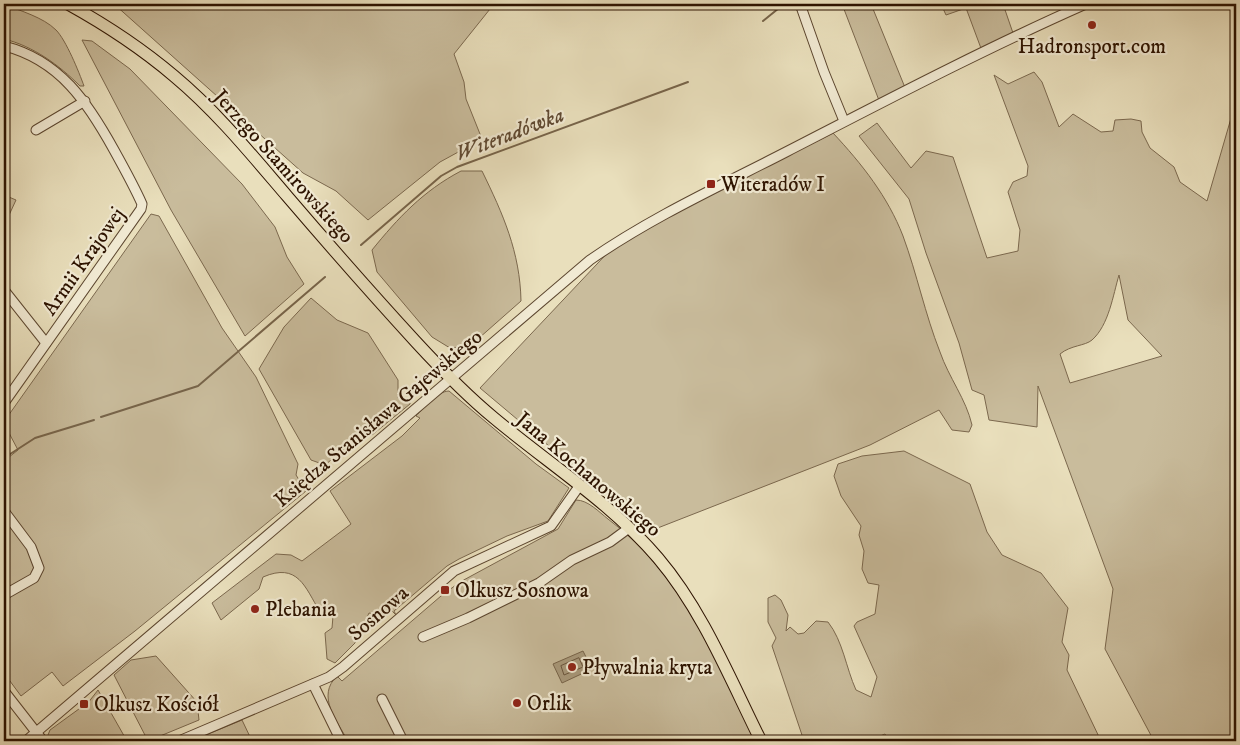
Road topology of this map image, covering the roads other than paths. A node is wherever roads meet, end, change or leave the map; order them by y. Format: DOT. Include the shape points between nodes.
graph roads {
  1 [pos="68,4"];
  2 [pos="800,4"];
  3 [pos="1086,4"];
  4 [pos="4,46"];
  5 [pos="85,101"];
  6 [pos="844,121"];
  7 [pos="36,130"];
  8 [pos="4,290"];
  9 [pos="46,343"];
  10 [pos="452,378"];
  11 [pos="4,403"];
  12 [pos="580,485"];
  13 [pos="4,511"];
  14 [pos="629,528"];
  15 [pos="4,595"];
  16 [pos="423,637"];
  17 [pos="313,684"];
  18 [pos="4,691"];
  19 [pos="382,699"];
  20 [pos="36,734"];
  21 [pos="26,741"];
  22 [pos="43,741"];
  23 [pos="179,741"];
  24 [pos="341,741"];
  25 [pos="403,741"];
  26 [pos="761,741"];
  1 -- 10 [label="main road, Jerzego Stamirowskiego" via="121,36 176,78 245,147"];
  2 -- 6 [label="street"];
  3 -- 6 [label="street, Księdza Stanisława Gajewskiego" via="1009,38"];
  4 -- 5 [label="street, Armii Krajowej" via="21,51 43,64 65,80"];
  5 -- 7 [label="street"];
  5 -- 9 [label="street, Armii Krajowej" via="142,204"];
  6 -- 10 [label="street, Księdza Stanisława Gajewskiego" via="616,241"];
  8 -- 9 [label="street, Armii Krajowej"];
  9 -- 11 [label="street, Armii Krajowej"];
  10 -- 12 [label="main road, Jana Kochanowskiego" via="492,416"];
  10 -- 20 [label="street, Księdza Stanisława Gajewskiego"];
  12 -- 14 [label="main road, Jana Kochanowskiego"];
  12 -- 17 [label="street, Sosnowa" via="551,526 454,571 343,667"];
  13 -- 15 [label="street" via="31,547 39,568 34,578"];
  14 -- 16 [label="street" via="539,583"];
  14 -- 26 [label="main road, Jana Kochanowskiego" via="657,557 687,598"];
  17 -- 23 [label="street, Sosnowa"];
  17 -- 24 [label="street"];
  18 -- 20 [label="street"];
  19 -- 25 [label="street"];
  20 -- 21 [label="street, Księdza Stanisława Gajewskiego"];
  20 -- 22 [label="street"];
}
